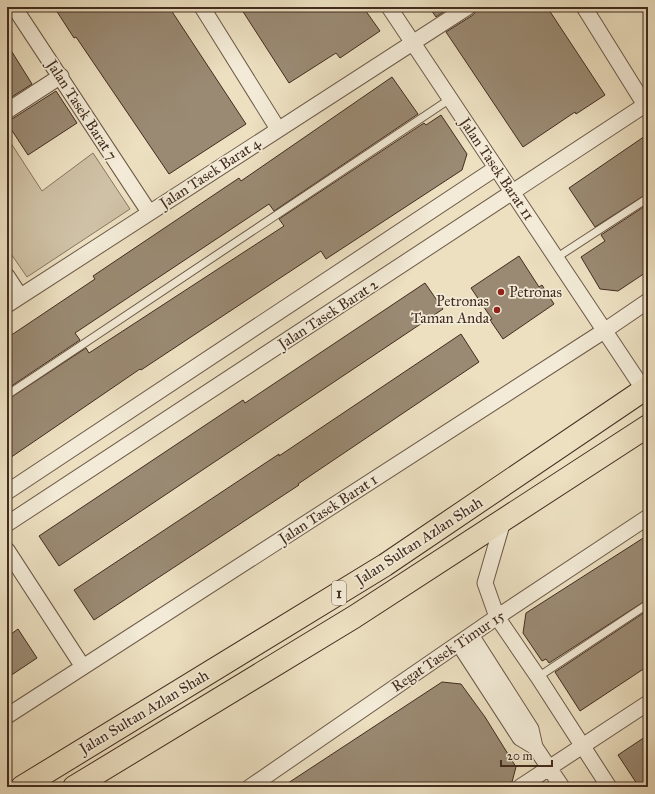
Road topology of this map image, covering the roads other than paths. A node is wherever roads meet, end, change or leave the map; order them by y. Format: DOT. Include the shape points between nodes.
graph roads {
  1 [pos="14,7"];
  2 [pos="202,7"];
  3 [pos="389,7"];
  4 [pos="468,7"];
  5 [pos="584,7"];
  6 [pos="412,42"];
  7 [pos="60,76"];
  8 [pos="450,99"];
  9 [pos="646,104"];
  10 [pos="7,111"];
  11 [pos="278,129"];
  12 [pos="496,168"];
  13 [pos="512,193"];
  14 [pos="648,198"];
  15 [pos="149,212"];
  16 [pos="556,258"];
  17 [pos="7,276"];
  18 [pos="20,296"];
  19 [pos="648,301"];
  20 [pos="7,305"];
  21 [pos="604,331"];
  22 [pos="646,389"];
  23 [pos="7,395"];
  24 [pos="648,426"];
  25 [pos="7,492"];
  26 [pos="648,517"];
  27 [pos="503,521"];
  28 [pos="7,524"];
  29 [pos="7,550"];
  30 [pos="648,604"];
  31 [pos="497,618"];
  32 [pos="465,640"];
  33 [pos="83,667"];
  34 [pos="538,677"];
  35 [pos="648,702"];
  36 [pos="7,716"];
  37 [pos="582,747"];
  38 [pos="549,768"];
  39 [pos="22,787"];
  40 [pos="74,787"];
  41 [pos="250,787"];
  42 [pos="520,787"];
  43 [pos="562,787"];
  44 [pos="609,787"];
  1 -- 7 [label="street, Jalan Tasek Barat 7"];
  2 -- 11 [label="street"];
  3 -- 6 [label="street, Jalan Tasek Barat 11"];
  4 -- 6 [label="street, Jalan Tasek Barat 4"];
  5 -- 9 [label="street"];
  6 -- 8 [label="street, Jalan Tasek Barat 11"];
  6 -- 11 [label="street, Jalan Tasek Barat 4"];
  7 -- 10 [label="street"];
  7 -- 15 [label="street, Jalan Tasek Barat 7"];
  8 -- 12 [label="street, Jalan Tasek Barat 11"];
  8 -- 23 [label="lane"];
  9 -- 13 [label="street, Jalan Tasek Barat 2"];
  11 -- 15 [label="street, Jalan Tasek Barat 4"];
  12 -- 13 [label="street, Jalan Tasek Barat 11"];
  12 -- 25 [label="street"];
  13 -- 16 [label="street, Jalan Tasek Barat 11"];
  13 -- 28 [label="street, Jalan Tasek Barat 2"];
  14 -- 16 [label="lane"];
  15 -- 18 [label="street, Jalan Tasek Barat 4"];
  16 -- 21 [label="street, Jalan Tasek Barat 11"];
  17 -- 18 [label="street"];
  18 -- 20 [label="street, Jalan Tasek Barat 4"];
  19 -- 21 [label="street, Jalan Tasek Barat 1"];
  21 -- 22 [label="street, Jalan Tasek Barat 11"];
  21 -- 33 [label="street, Jalan Tasek Barat 1"];
  22 -- 39 [label="main road, Jalan Sultan Azlan Shah / 1" via="385,565"];
  24 -- 27 [label="main road, Jalan Sultan Azlan Shah / 1"];
  26 -- 31 [label="street, Regat Tasek Timur 15"];
  27 -- 31 [label="street" via="485,583"];
  27 -- 40 [label="main road, Jalan Sultan Azlan Shah / 1" via="354,616"];
  29 -- 33 [label="street"];
  30 -- 34 [label="lane"];
  31 -- 32 [label="street, Regat Tasek Timur 15"];
  31 -- 34 [label="street"];
  32 -- 38 [label="street" via="520,738 535,747"];
  32 -- 41 [label="street, Regat Tasek Timur 15"];
  33 -- 36 [label="street, Jalan Tasek Barat 1"];
  34 -- 37 [label="street"];
  35 -- 37 [label="street"];
  37 -- 38 [label="street"];
  37 -- 44 [label="street"];
  38 -- 42 [label="street"];
  38 -- 43 [label="street"];
}
